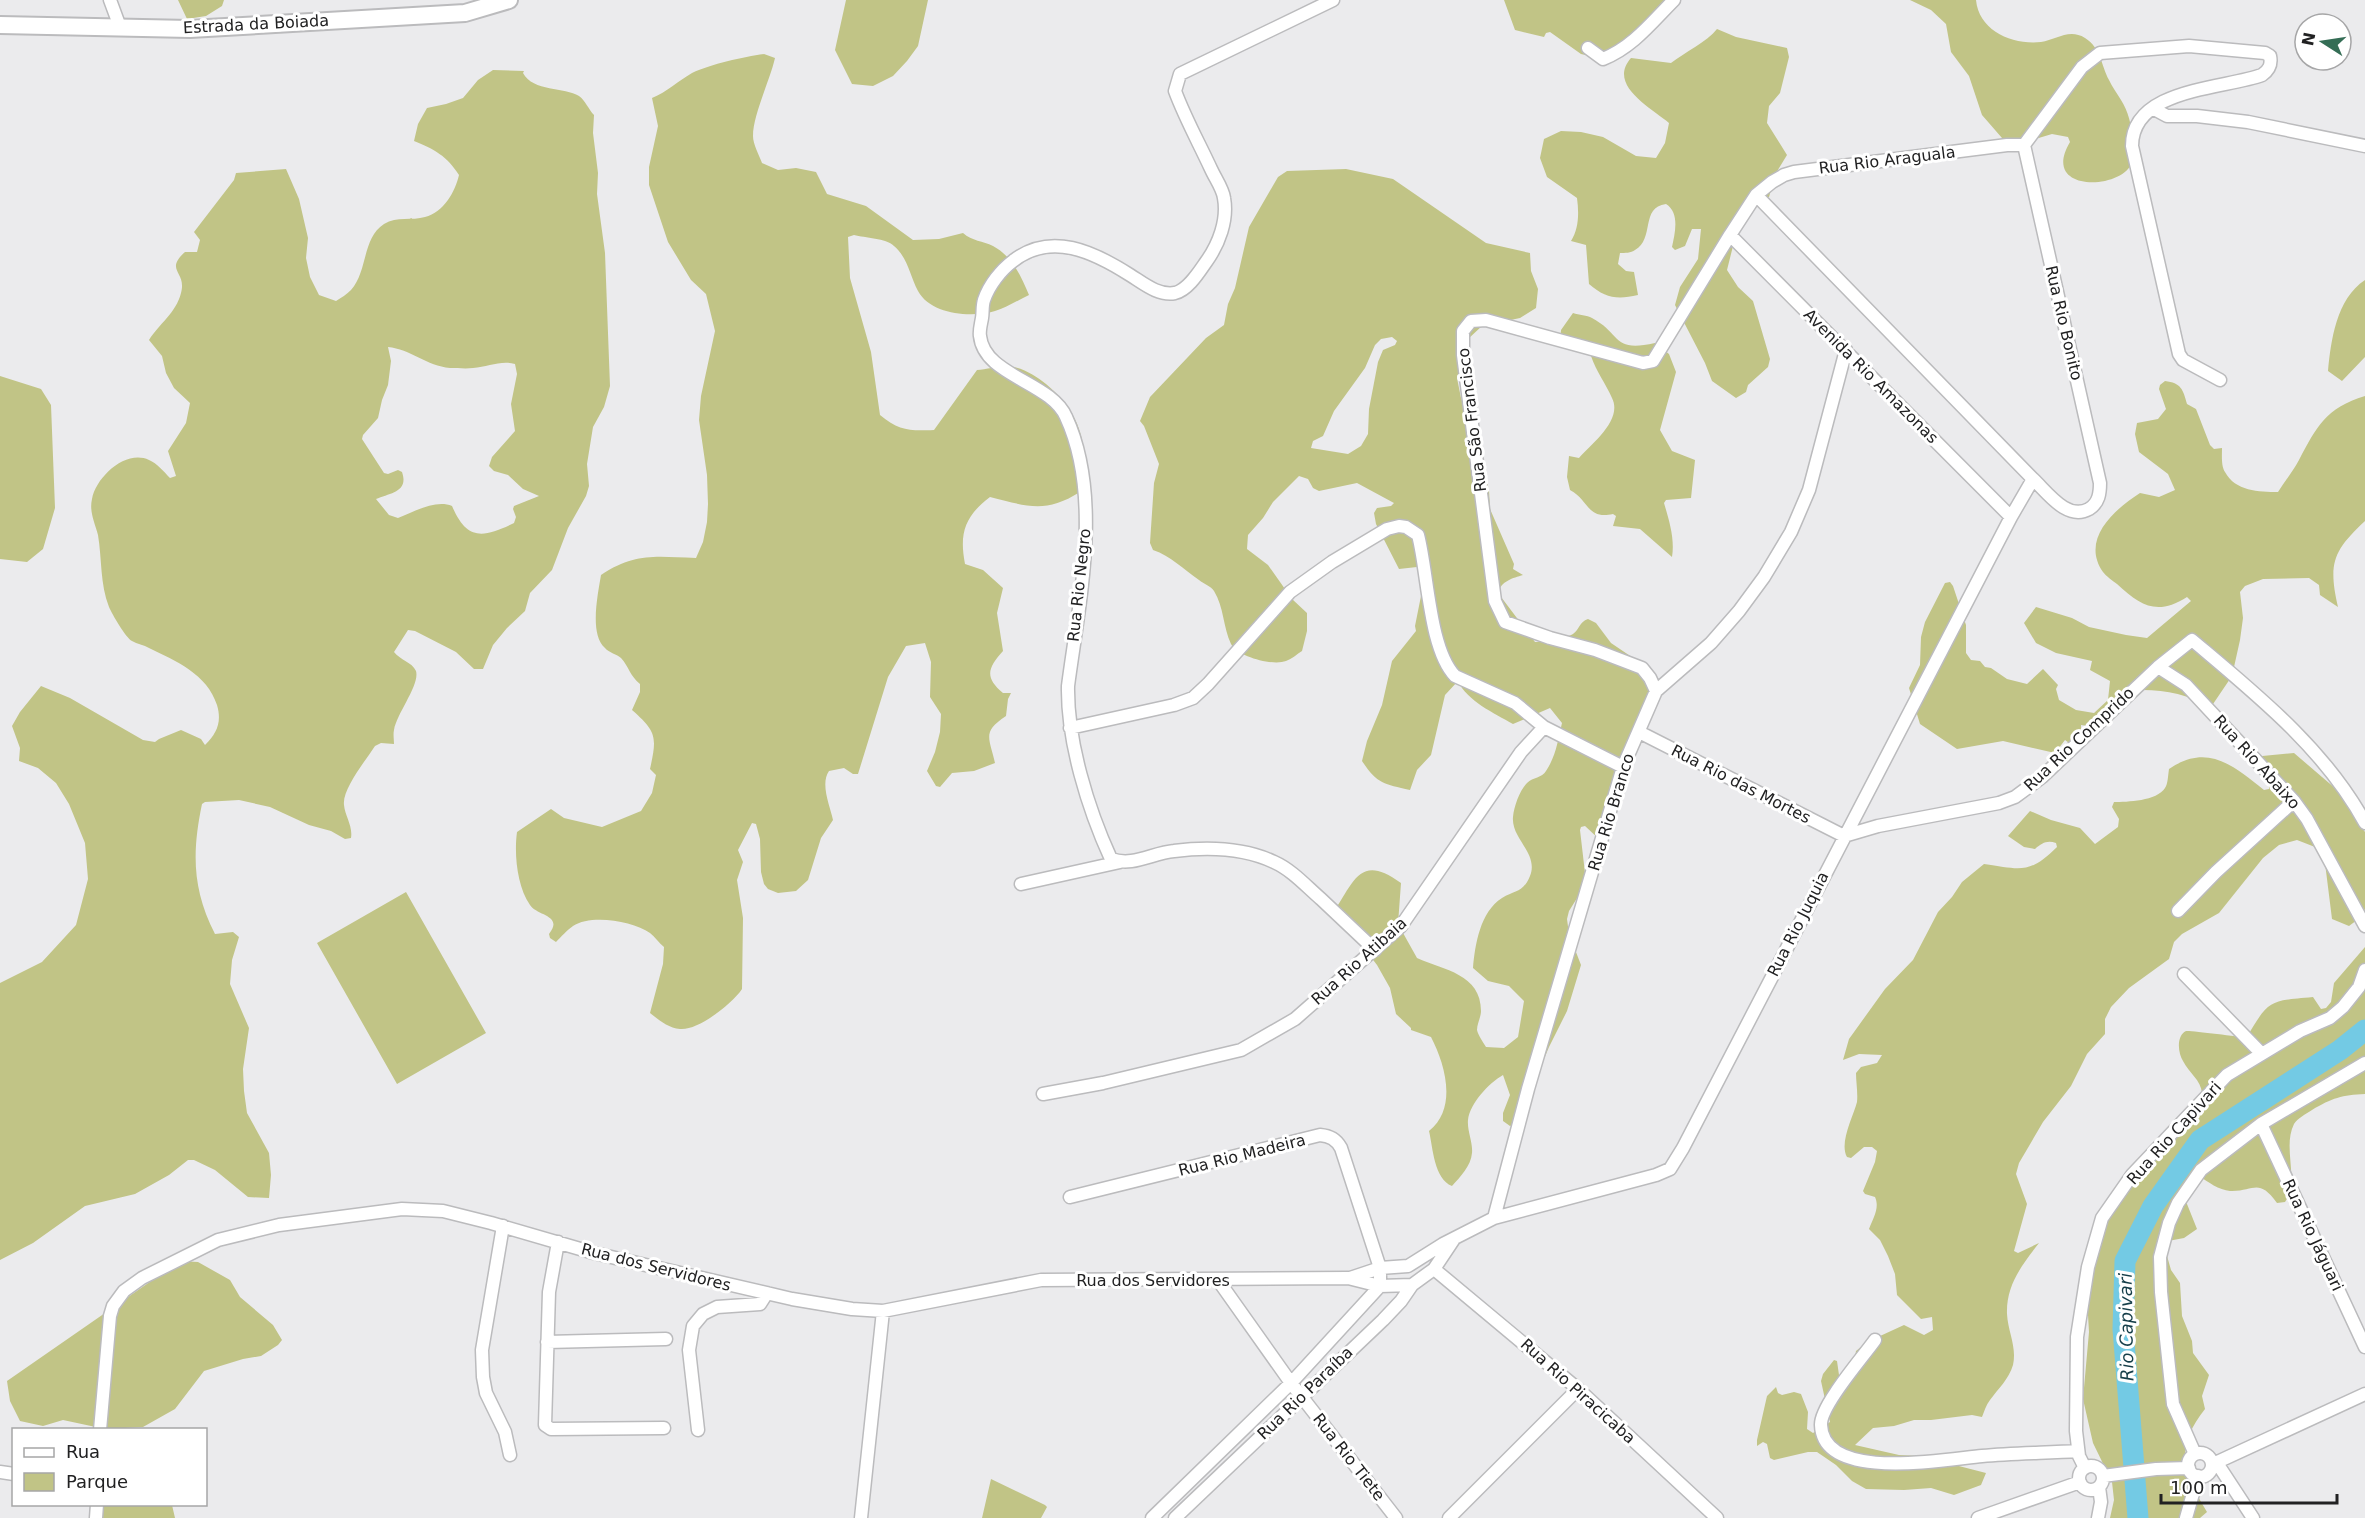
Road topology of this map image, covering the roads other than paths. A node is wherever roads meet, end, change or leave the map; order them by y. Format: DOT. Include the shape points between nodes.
graph roads {
  1 [pos="110,0"];
  2 [pos="509,0"];
  3 [pos="1333,0"];
  4 [pos="1674,0"];
  5 [pos="0,25"];
  6 [pos="120,27"];
  7 [pos="1588,48"];
  8 [pos="2154,109"];
  9 [pos="2024,145"];
  10 [pos="2365,146"];
  11 [pos="1756,195"];
  12 [pos="1730,235"];
  13 [pos="1846,350"];
  14 [pos="2220,380"];
  15 [pos="2033,479"];
  16 [pos="2011,517"];
  17 [pos="2163,670"];
  18 [pos="1656,691"];
  19 [pos="1544,727"];
  20 [pos="1070,728"];
  21 [pos="1639,732"];
  22 [pos="1623,766"];
  23 [pos="2294,801"];
  24 [pos="2365,823"];
  25 [pos="1844,836"];
  26 [pos="1120,862"];
  27 [pos="1021,884"];
  28 [pos="2178,912"];
  29 [pos="2365,926"];
  30 [pos="1375,950"];
  31 [pos="2365,970"];
  32 [pos="2184,974"];
  33 [pos="2262,1054"];
  34 [pos="2365,1063"];
  35 [pos="1042,1094"];
  36 [pos="2261,1124"];
  37 [pos="1070,1197"];
  38 [pos="1494,1218"];
  39 [pos="502,1226"];
  40 [pos="1455,1239"];
  41 [pos="558,1242"];
  42 [pos="1408,1266"];
  43 [pos="1380,1268"];
  44 [pos="1434,1269"];
  45 [pos="1348,1278"];
  46 [pos="1218,1280"];
  47 [pos="1412,1285"];
  48 [pos="1380,1286"];
  49 [pos="767,1293"];
  50 [pos="883,1311"];
  51 [pos="666,1339"];
  52 [pos="1875,1340"];
  53 [pos="547,1342"];
  54 [pos="2365,1347"];
  55 [pos="1291,1383"];
  56 [pos="1578,1389"];
  57 [pos="2365,1394"];
  58 [pos="1301,1396"];
  59 [pos="100,1428"];
  60 [pos="663,1428"];
  61 [pos="698,1430"];
  62 [pos="2078,1450"];
  63 [pos="2195,1454"];
  64 [pos="510,1455"];
  65 [pos="2215,1463"];
  66 [pos="2085,1468"];
  67 [pos="2193,1472"];
  68 [pos="2101,1481"];
  69 [pos="2080,1482"];
  70 [pos="861,1518"];
  71 [pos="1152,1518"];
  72 [pos="1175,1518"];
  73 [pos="1396,1518"];
  74 [pos="1449,1518"];
  75 [pos="1717,1518"];
  76 [pos="1978,1518"];
  77 [pos="2098,1518"];
  78 [pos="2186,1518"];
  79 [pos="2253,1518"];
  1 -- 6 [label="street"];
  2 -- 6 [label="main road, Estrada da Boiada" via="465,13 190,29"];
  3 -- 20 [label="street, Rua Rio Negro" via="1180,74 1175,91 1224,197 1224,214 1216,248 1180,291 1166,294 1151,288 1090,253 1067,246 1042,246 1024,252 1008,265 992,283 984,301 979,335 984,352 1060,406 1079,460 1086,544 1068,686"];
  4 -- 7 [label="street" via="1617,53 1603,59"];
  5 -- 6 [label="main road, Estrada da Boiada"];
  8 -- 9 [label="street" via="2202,88 2262,75 2270,67 2270,56 2255,50 2189,46 2100,53 2090,59"];
  8 -- 10 [label="street" via="2167,116 2248,122"];
  8 -- 14 [label="street" via="2139,123 2132,146 2179,354"];
  9 -- 11 [label="street, Rua Rio Araguala" via="1794,172"];
  9 -- 15 [label="street, Rua Rio Bonito" via="2100,493 2088,509 2072,512"];
  11 -- 12 [label="street, Rua São Francisco"];
  11 -- 15 [label="street"];
  12 -- 13 [label="street, Avenida Rio Amazonas"];
  12 -- 18 [label="street, Rua São Francisco" via="1653,361 1643,363 1486,320 1471,321 1463,331 1495,601 1506,622 1642,668"];
  13 -- 16 [label="street, Avenida Rio Amazonas"];
  13 -- 18 [label="street, Rua Rio Branco" via="1812,479 1791,532 1739,611 1711,643"];
  15 -- 16 [label="street, Rua Rio Juquia"];
  16 -- 25 [label="street, Rua Rio Juquia"];
  17 -- 23 [label="street, Rua Rio Abaixo" via="2186,685"];
  17 -- 24 [label="street" via="2192,640 2268,704 2342,786"];
  17 -- 25 [label="street, Rua Rio Comprido" via="2015,797"];
  18 -- 21 [label="street, Rua Rio Branco"];
  19 -- 20 [label="street" via="1515,703 1449,670 1438,644 1418,535 1399,526 1375,536 1290,592 1193,698"];
  19 -- 22 [label="street"];
  19 -- 30 [label="street, Rua Rio Atibaia" via="1521,752 1401,926"];
  20 -- 26 [label="street, Rua Rio Negro" via="1099,833 1112,859"];
  21 -- 22 [label="street, Rua Rio Branco"];
  21 -- 25 [label="street, Rua Rio das Mortes"];
  22 -- 38 [label="street, Rua Rio Branco"];
  23 -- 28 [label="street"];
  23 -- 29 [label="street, Rua Rio Abaixo"];
  25 -- 38 [label="street, Rua Rio Juquia" via="1670,1168"];
  26 -- 27 [label="street"];
  26 -- 30 [label="street" via="1127,864 1172,851 1204,849 1259,856 1276,862 1298,878"];
  30 -- 35 [label="street, Rua Rio Atibaia" via="1295,1019 1241,1050"];
  31 -- 33 [label="street, Rua Rio Capivari" via="2359,987 2330,1018"];
  32 -- 33 [label="street"];
  33 -- 62 [label="street, Rua Rio Capivari" via="2227,1075 2133,1175 2102,1218 2088,1267 2077,1337"];
  34 -- 36 [label="street"];
  36 -- 54 [label="street, Rua Rio Jáguari"];
  36 -- 63 [label="street" via="2201,1170 2178,1203 2160,1257 2173,1404"];
  37 -- 43 [label="street, Rua Rio Madeira" via="1326,1136 1341,1148"];
  38 -- 40 [label="street, Rua Rio Juquia"];
  39 -- 41 [label="street, Rua dos Servidores"];
  39 -- 59 [label="street, Rua dos Servidores" via="443,1211 402,1209 279,1225 202,1246 142,1278 112,1306"];
  39 -- 64 [label="street" via="482,1350 486,1393 505,1432"];
  40 -- 42 [label="street, Rua Rio Juquia"];
  40 -- 44 [label="street, Rua Rio Juquia"];
  41 -- 49 [label="street, Rua dos Servidores"];
  41 -- 53 [label="street" via="549,1292"];
  42 -- 43 [label="street, Rua dos Servidores"];
  42 -- 47 [label="street"];
  43 -- 45 [label="street, Rua dos Servidores"];
  43 -- 48 [label="street, Rua Rio Madeira"];
  44 -- 47 [label="street, Rua Rio Paraíba"];
  44 -- 56 [label="street, Rua Rio Piracicaba"];
  45 -- 46 [label="street, Rua dos Servidores"];
  45 -- 48 [label="street, Rua dos Servidores"];
  46 -- 50 [label="street, Rua dos Servidores" via="1041,1280"];
  46 -- 55 [label="street, Rua Rio Tiete"];
  47 -- 48 [label="street, Rua dos Servidores"];
  47 -- 58 [label="street, Rua Rio Paraíba" via="1389,1314"];
  48 -- 55 [label="street, Rua Rio Paraíba"];
  49 -- 50 [label="street, Rua dos Servidores" via="830,1306"];
  49 -- 61 [label="street" via="760,1304 717,1307 703,1314 693,1326 689,1350"];
  50 -- 70 [label="street"];
  51 -- 53 [label="street"];
  52 -- 62 [label="street" via="1830,1401 1821,1424 1831,1447 1844,1455 1869,1462 1920,1464"];
  53 -- 60 [label="street" via="545,1425 551,1429"];
  55 -- 58 [label="street, Rua Rio Tiete"];
  55 -- 71 [label="street, Rua Rio Paraíba"];
  56 -- 74 [label="street"];
  56 -- 75 [label="street, Rua Rio Piracicaba"];
  57 -- 65 [label="street"];
  58 -- 72 [label="street, Rua Rio Paraíba"];
  58 -- 73 [label="street, Rua Rio Tiete"];
  62 -- 66 [label="street, Rua Rio Capivari"];
  63 -- 65 [label="street" via="2206,1454"];
  63 -- 67 [label="street" via="2189,1460"];
  65 -- 67 [label="street" via="2208,1474"];
  65 -- 79 [label="street"];
  66 -- 68 [label="street" via="2098,1468"];
  66 -- 69 [label="street"];
  67 -- 68 [label="street" via="2156,1469 2121,1473"];
  67 -- 78 [label="street"];
  68 -- 69 [label="street" via="2088,1489"];
  68 -- 77 [label="street"];
  69 -- 76 [label="street"];
}
